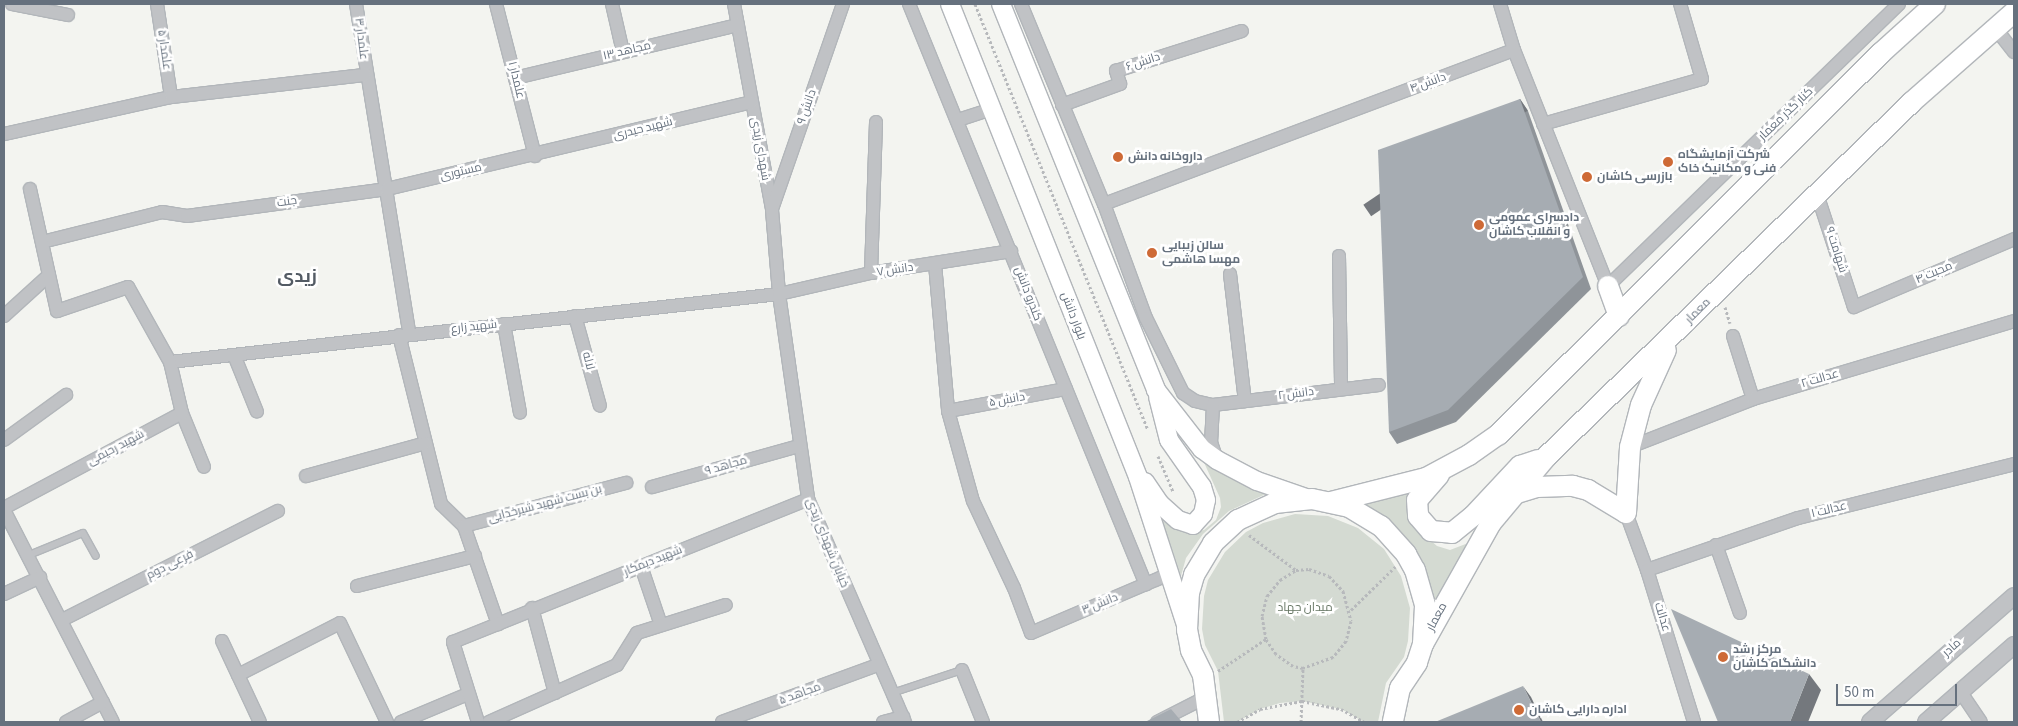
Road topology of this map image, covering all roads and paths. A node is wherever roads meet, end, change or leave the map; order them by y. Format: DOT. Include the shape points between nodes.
graph roads {
  1 [pos="12,4"];
  2 [pos="157,4"];
  3 [pos="356,4"];
  4 [pos="496,4"];
  5 [pos="612,4"];
  6 [pos="734,4"];
  7 [pos="843,4"];
  8 [pos="910,4"];
  9 [pos="950,4"];
  10 [pos="974,4"];
  11 [pos="1001,4"];
  12 [pos="1021,4"];
  13 [pos="1500,4"];
  14 [pos="1680,4"];
  15 [pos="1899,4"];
  16 [pos="1935,4"];
  17 [pos="2014,12"];
  18 [pos="68,15"];
  19 [pos="738,24"];
  20 [pos="1996,29"];
  21 [pos="1242,31"];
  22 [pos="1514,50"];
  23 [pos="623,52"];
  24 [pos="2014,52"];
  25 [pos="365,75"];
  26 [pos="515,78"];
  27 [pos="171,97"];
  28 [pos="752,102"];
  29 [pos="1062,105"];
  30 [pos="992,109"];
  31 [pos="958,120"];
  32 [pos="876,122"];
  33 [pos="1543,124"];
  34 [pos="4,134"];
  35 [pos="535,156"];
  36 [pos="30,189"];
  37 [pos="387,189"];
  38 [pos="1817,194"];
  39 [pos="1104,204"];
  40 [pos="772,210"];
  41 [pos="2014,239"];
  42 [pos="42,242"];
  43 [pos="1011,251"];
  44 [pos="1339,256"];
  45 [pos="935,264"];
  46 [pos="872,273"];
  47 [pos="1230,274"];
  48 [pos="49,275"];
  49 [pos="1608,286"];
  50 [pos="1720,289"];
  51 [pos="779,294"];
  52 [pos="1854,307"];
  53 [pos="4,316"];
  54 [pos="575,316"];
  55 [pos="1619,316"];
  56 [pos="2014,321"];
  57 [pos="504,324"];
  58 [pos="404,334"];
  59 [pos="1674,335"];
  60 [pos="1733,336"];
  61 [pos="234,354"];
  62 [pos="170,362"];
  63 [pos="1379,385"];
  64 [pos="1342,388"];
  65 [pos="1066,389"];
  66 [pos="1156,390"];
  67 [pos="66,395"];
  68 [pos="1753,399"];
  69 [pos="1245,401"];
  70 [pos="1213,405"];
  71 [pos="600,406"];
  72 [pos="948,411"];
  73 [pos="257,412"];
  74 [pos="520,412"];
  75 [pos="182,413"];
  76 [pos="1151,437"];
  77 [pos="4,440"];
  78 [pos="426,443"];
  79 [pos="799,446"];
  80 [pos="1154,446"];
  81 [pos="1630,447"];
  82 [pos="1127,452"];
  83 [pos="1547,456"];
  84 [pos="1217,460"];
  85 [pos="2014,464"];
  86 [pos="204,467"];
  87 [pos="1446,468"];
  88 [pos="306,476"];
  89 [pos="626,483"];
  90 [pos="652,486"];
  91 [pos="1514,494"];
  92 [pos="808,498"];
  93 [pos="1177,501"];
  94 [pos="1322,501"];
  95 [pos="4,509"];
  96 [pos="278,511"];
  97 [pos="1626,514"];
  98 [pos="464,526"];
  99 [pos="1255,528"];
  100 [pos="1246,532"];
  101 [pos="1241,536"];
  102 [pos="1716,545"];
  103 [pos="29,555"];
  104 [pos="96,556"];
  105 [pos="475,556"];
  106 [pos="1399,565"];
  107 [pos="641,566"];
  108 [pos="1296,570"];
  109 [pos="1647,570"];
  110 [pos="1169,574"];
  111 [pos="40,577"];
  112 [pos="1146,585"];
  113 [pos="356,586"];
  114 [pos="4,594"];
  115 [pos="2014,596"];
  116 [pos="726,606"];
  117 [pos="532,608"];
  118 [pos="1351,610"];
  119 [pos="1740,613"];
  120 [pos="62,620"];
  121 [pos="498,624"];
  122 [pos="661,625"];
  123 [pos="1187,630"];
  124 [pos="1266,639"];
  125 [pos="222,641"];
  126 [pos="1423,644"];
  127 [pos="2014,645"];
  128 [pos="878,665"];
  129 [pos="1303,668"];
  130 [pos="962,670"];
  131 [pos="1213,672"];
  132 [pos="238,675"];
  133 [pos="1960,691"];
  134 [pos="555,693"];
  135 [pos="468,694"];
  136 [pos="892,694"];
  137 [pos="1206,698"];
  138 [pos="1302,701"];
  139 [pos="103,702"];
  140 [pos="904,719"];
  141 [pos="66,722"];
  142 [pos="114,722"];
  143 [pos="260,722"];
  144 [pos="387,722"];
  145 [pos="401,722"];
  146 [pos="478,722"];
  147 [pos="489,722"];
  148 [pos="722,722"];
  149 [pos="883,722"];
  150 [pos="983,722"];
  151 [pos="1157,722"];
  152 [pos="1210,722"];
  153 [pos="1237,722"];
  154 [pos="1300,722"];
  155 [pos="1364,722"];
  156 [pos="1392,722"];
  157 [pos="1694,722"];
  158 [pos="1870,722"];
  159 [pos="1926,722"];
  160 [pos="1981,722"];
  1 -- 18 [label="street"];
  2 -- 27 [label="street, علمدار ۵"];
  3 -- 25 [label="street, علمدار ۳"];
  4 -- 26 [label="street, علمدار ۱"];
  5 -- 23 [label="street"];
  6 -- 19 [label="street, شهدای زیدی"];
  7 -- 40 [label="street, دانش ۹"];
  8 -- 31 [label="street, کندرو دانش"];
  9 -- 30 [label="main road, بلوار دانش"];
  10 -- 76 [label="path"];
  11 -- 66 [label="main road"];
  12 -- 29 [label="street"];
  13 -- 22 [label="street"];
  14 -- 33 [label="street" via="1702,79"];
  15 -- 49 [label="street, کنار گذر معمار"];
  16 -- 55 [label="main road" via="1880,54"];
  17 -- 20 [label="main road, معمار"];
  19 -- 23 [label="street, مجاهد ۱۳"];
  19 -- 28 [label="street, شهدای زیدی"];
  20 -- 24 [label="street"];
  20 -- 38 [label="main road, معمار" via="1912,102"];
  21 -- 29 [label="street, دانش ۶" via="1116,71 1120,84"];
  22 -- 33 [label="street"];
  22 -- 39 [label="street, دانش ۴"];
  23 -- 26 [label="street, مجاهد ۱۳"];
  25 -- 27 [label="street"];
  25 -- 37 [label="street, علمدار ۳"];
  26 -- 35 [label="street, علمدار ۱"];
  27 -- 34 [label="street"];
  28 -- 35 [label="street, شهید حیدری"];
  28 -- 40 [label="street, شهدای زیدی"];
  29 -- 39 [label="street"];
  30 -- 31 [label="street"];
  30 -- 82 [label="main road, بلوار دانش"];
  31 -- 43 [label="street, کندرو دانش"];
  32 -- 46 [label="street"];
  33 -- 49 [label="street"];
  35 -- 37 [label="street, مستوری"];
  36 -- 42 [label="street"];
  37 -- 42 [label="street, جنت" via="187,216 162,212"];
  37 -- 58 [label="street, علمدار ۳"];
  38 -- 50 [label="main road, معمار"];
  38 -- 52 [label="street, شهامت ۹"];
  39 -- 70 [label="street" via="1146,318 1183,393 1195,401"];
  40 -- 51 [label="street, شهدای زیدی"];
  41 -- 52 [label="street, محبت ۴"];
  42 -- 48 [label="street"];
  43 -- 45 [label="street, دانش ۷"];
  43 -- 65 [label="street, کندرو دانش"];
  44 -- 64 [label="street"];
  45 -- 46 [label="street, دانش ۷"];
  45 -- 72 [label="street"];
  46 -- 51 [label="street, دانش ۷"];
  47 -- 69 [label="street"];
  48 -- 53 [label="street"];
  48 -- 62 [label="street" via="57,311 128,287"];
  49 -- 55 [label="main road"];
  50 -- 59 [label="main road, معمار"];
  50 -- 60 [label="path"];
  51 -- 54 [label="street, شهید زارع"];
  51 -- 79 [label="street, خیابان شهدای زیدی"];
  54 -- 57 [label="street, شهید زارع"];
  54 -- 71 [label="street, لاله"];
  55 -- 87 [label="main road" via="1498,435"];
  56 -- 68 [label="street, عدالت ۲"];
  57 -- 58 [label="street, شهید زارع"];
  57 -- 74 [label="street"];
  58 -- 61 [label="street, شهید زارع"];
  58 -- 78 [label="street, علمدار ۳"];
  59 -- 81 [label="main road" via="1641,405"];
  59 -- 83 [label="main road, معمار"];
  60 -- 68 [label="street"];
  61 -- 62 [label="street, شهید زارع"];
  61 -- 73 [label="street"];
  62 -- 75 [label="street"];
  63 -- 64 [label="street, دانش ۲"];
  64 -- 69 [label="street, دانش ۲"];
  65 -- 72 [label="street, دانش ۵"];
  65 -- 112 [label="street, کندرو دانش"];
  66 -- 82 [label="main road" via="1169,440 1202,487 1206,500 1198,521 1184,524 1164,509"];
  66 -- 84 [label="main road" via="1202,449"];
  67 -- 77 [label="street"];
  68 -- 81 [label="street, عدالت ۲"];
  69 -- 70 [label="street, دانش ۲"];
  70 -- 84 [label="street" via="1211,442"];
  72 -- 112 [label="street, دانش ۳" via="972,501 1014,588 1031,633"];
  75 -- 86 [label="street"];
  75 -- 95 [label="street, شهید رحیمی"];
  78 -- 88 [label="street"];
  78 -- 98 [label="street, علمدار ۳" via="440,504"];
  79 -- 90 [label="street, مجاهد ۹"];
  79 -- 92 [label="street, خیابان شهدای زیدی"];
  80 -- 93 [label="path"];
  81 -- 97 [label="main road"];
  82 -- 110 [label="main road, بلوار دانش"];
  83 -- 87 [label="main road" via="1520,466 1459,530 1442,534 1431,531 1423,523 1416,507 1420,494"];
  83 -- 91 [label="main road, معمار"];
  84 -- 94 [label="main road" via="1257,481"];
  85 -- 102 [label="street, عدالت ۱" via="1798,518"];
  87 -- 94 [label="main road" via="1402,486"];
  89 -- 98 [label="street, بن بست شهید شیرخدایی"];
  91 -- 97 [label="main road" via="1537,487 1573,486 1594,493"];
  91 -- 126 [label="main road, معمار" via="1491,523"];
  92 -- 107 [label="street, شهید دیمکار"];
  92 -- 128 [label="street, خیابان شهدای زیدی"];
  94 -- 106 [label="main road" via="1357,511 1381,526"];
  94 -- 123 [label="main road" via="1275,503 1257,509 1226,529 1194,575 1189,593"];
  95 -- 103 [label="street"];
  96 -- 120 [label="street, فرعی دوم"];
  97 -- 109 [label="street, عدالت"];
  98 -- 105 [label="street"];
  99 -- 100 [label="path"];
  100 -- 101 [label="path"];
  100 -- 108 [label="path"];
  102 -- 109 [label="street, عدالت ۱"];
  102 -- 119 [label="street"];
  103 -- 104 [label="lane" via="83,533"];
  103 -- 111 [label="street"];
  105 -- 113 [label="street"];
  105 -- 121 [label="street"];
  106 -- 118 [label="path"];
  106 -- 126 [label="main road" via="1421,588 1425,606"];
  107 -- 117 [label="street, شهید دیمکار"];
  107 -- 122 [label="street"];
  108 -- 118 [label="path" via="1309,569 1329,576 1343,591"];
  108 -- 124 [label="path" via="1280,580 1267,596 1262,616"];
  109 -- 157 [label="street, عدالت"];
  110 -- 112 [label="street, دانش ۳"];
  110 -- 123 [label="main road, بلوار دانش"];
  111 -- 114 [label="street"];
  111 -- 120 [label="street"];
  115 -- 158 [label="street, مادر"];
  116 -- 122 [label="street"];
  117 -- 121 [label="street, شهید دیمکار"];
  117 -- 134 [label="street"];
  118 -- 129 [label="path" via="1350,631 1340,650 1324,663"];
  120 -- 139 [label="street"];
  121 -- 135 [label="street, شهید دیمکار" via="453,642"];
  122 -- 134 [label="street" via="637,633 618,665"];
  123 -- 131 [label="main road" via="1191,650"];
  124 -- 129 [label="path" via="1283,661"];
  124 -- 131 [label="path"];
  125 -- 132 [label="street"];
  126 -- 156 [label="main road" via="1417,662 1400,688"];
  127 -- 133 [label="street"];
  128 -- 136 [label="street, خیابان شهدای زیدی"];
  128 -- 148 [label="street, مجاهد ۵"];
  129 -- 138 [label="path"];
  130 -- 136 [label="lane"];
  130 -- 150 [label="street"];
  131 -- 137 [label="main road"];
  132 -- 143 [label="street"];
  132 -- 144 [label="street" via="340,622"];
  133 -- 159 [label="street"];
  133 -- 160 [label="street"];
  134 -- 147 [label="street"];
  135 -- 145 [label="street"];
  135 -- 146 [label="street"];
  136 -- 140 [label="street, خیابان شهدای زیدی"];
  137 -- 151 [label="street"];
  137 -- 152 [label="main road"];
  138 -- 153 [label="path" via="1260,709"];
  138 -- 154 [label="path"];
  138 -- 155 [label="path" via="1341,709"];
  139 -- 141 [label="street"];
  139 -- 142 [label="street"];
  140 -- 149 [label="street"];
}
